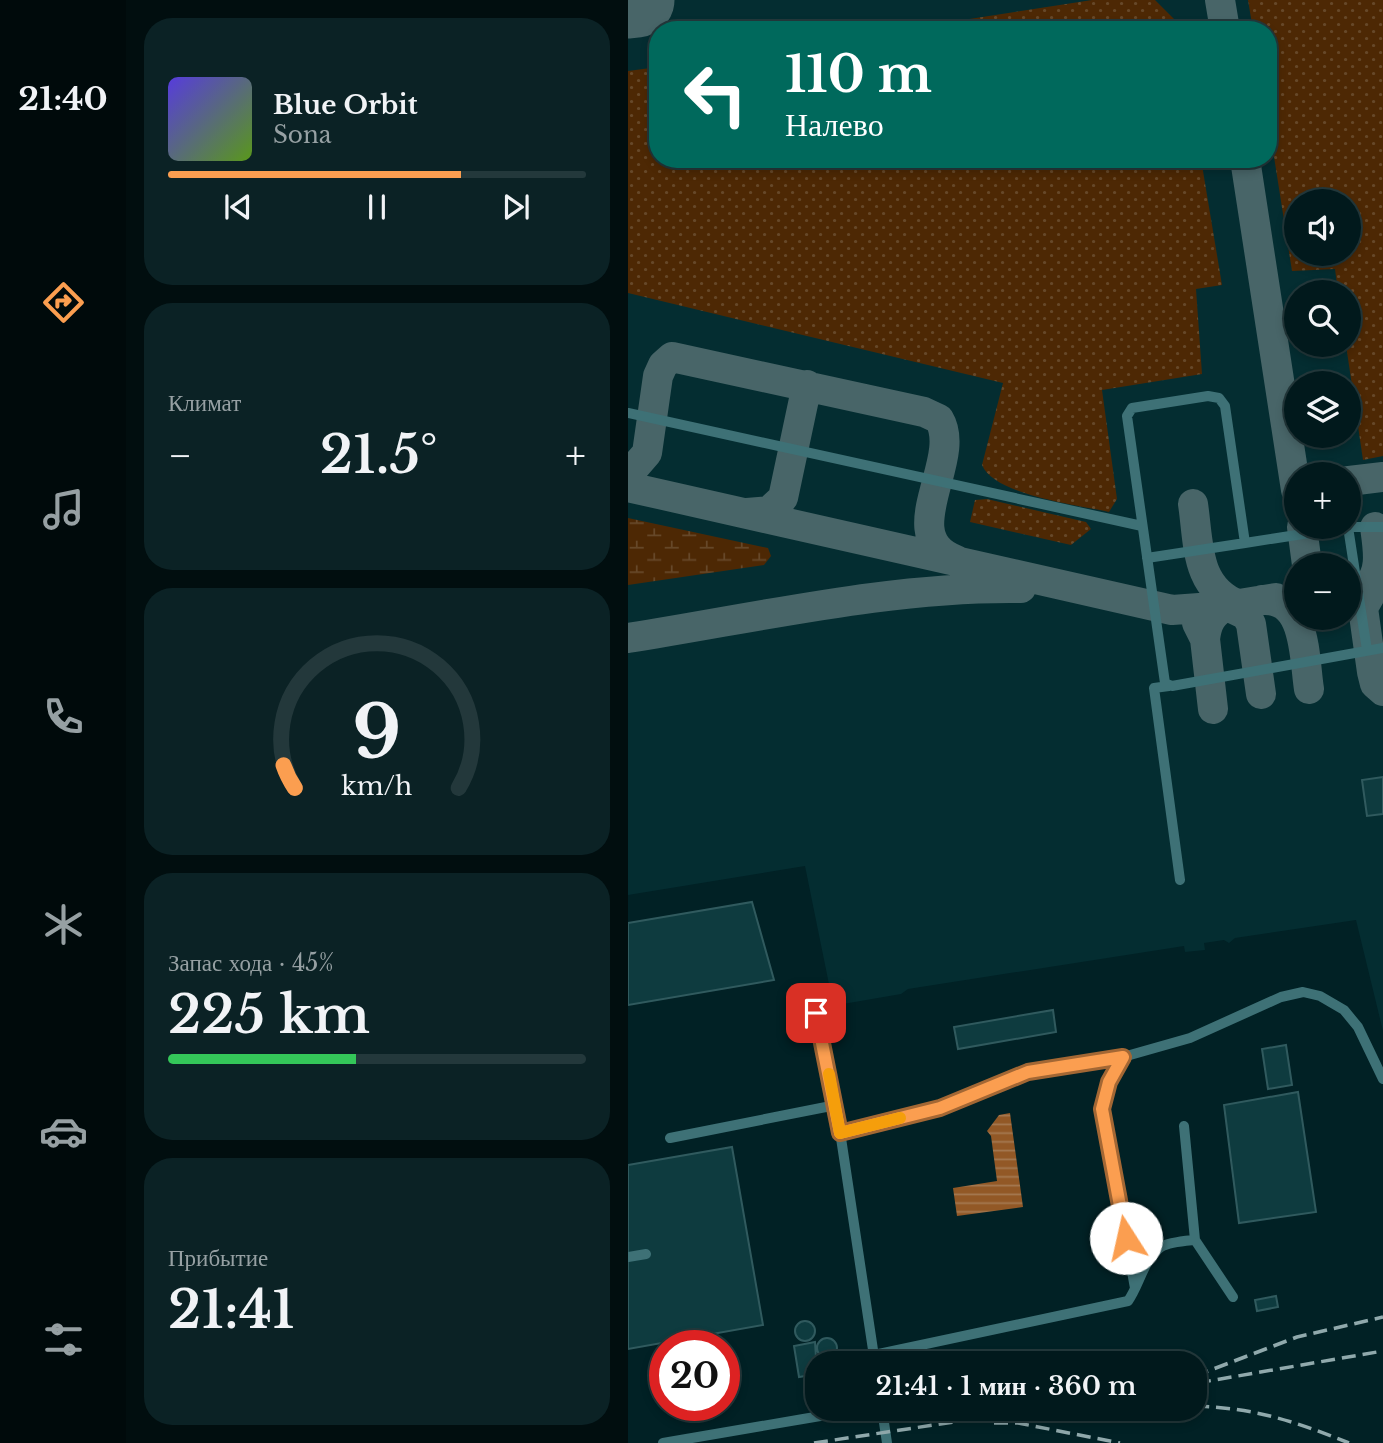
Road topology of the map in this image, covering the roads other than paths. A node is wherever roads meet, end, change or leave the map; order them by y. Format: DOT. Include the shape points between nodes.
graph roads {
  1 [pos="628,413"];
  2 [pos="1142,526"];
  3 [pos="1361,527"];
  4 [pos="1383,527"];
  5 [pos="1284,537"];
  6 [pos="1350,539"];
  7 [pos="1245,543"];
  8 [pos="1147,558"];
  9 [pos="1383,648"];
  10 [pos="1367,650"];
  11 [pos="1169,686"];
  12 [pos="1180,880"];
  13 [pos="812,991"];
  14 [pos="1123,1057"];
  15 [pos="1383,1079"];
  16 [pos="836,1105"];
  17 [pos="1184,1126"];
  18 [pos="840,1133"];
  19 [pos="670,1138"];
  20 [pos="1195,1240"];
  21 [pos="646,1254"];
  22 [pos="628,1257"];
  23 [pos="1136,1290"];
  24 [pos="1233,1297"];
  25 [pos="873,1351"];
  26 [pos="909,1351"];
  27 [pos="805,1419"];
  28 [pos="884,1421"];
  29 [pos="662,1443"];
  30 [pos="887,1443"];
  1 -- 2 [label="lane"];
  2 -- 7 [label="lane" via="1127,416 1132,408 1208,396 1219,398 1225,406"];
  2 -- 8 [label="lane"];
  3 -- 4 [label="lane"];
  5 -- 7 [label="lane"];
  6 -- 10 [label="lane"];
  7 -- 8 [label="lane"];
  8 -- 11 [label="lane" via="1164,678"];
  9 -- 10 [label="lane"];
  10 -- 11 [label="lane"];
  11 -- 12 [label="lane" via="1154,688"];
  13 -- 16 [label="lane"];
  14 -- 15 [label="lane" via="1190,1038 1281,997 1303,992 1344,1010 1358,1027"];
  14 -- 18 [label="lane" via="1028,1072 940,1108"];
  14 -- 23 [label="lane" via="1109,1082 1102,1109"];
  16 -- 18 [label="lane"];
  16 -- 19 [label="lane"];
  17 -- 20 [label="lane"];
  18 -- 25 [label="lane"];
  20 -- 23 [label="lane" via="1162,1246 1145,1265"];
  20 -- 24 [label="lane"];
  21 -- 22 [label="lane"];
  23 -- 26 [label="lane" via="1128,1301"];
  27 -- 29 [label="lane"];
  28 -- 30 [label="lane"];
}
